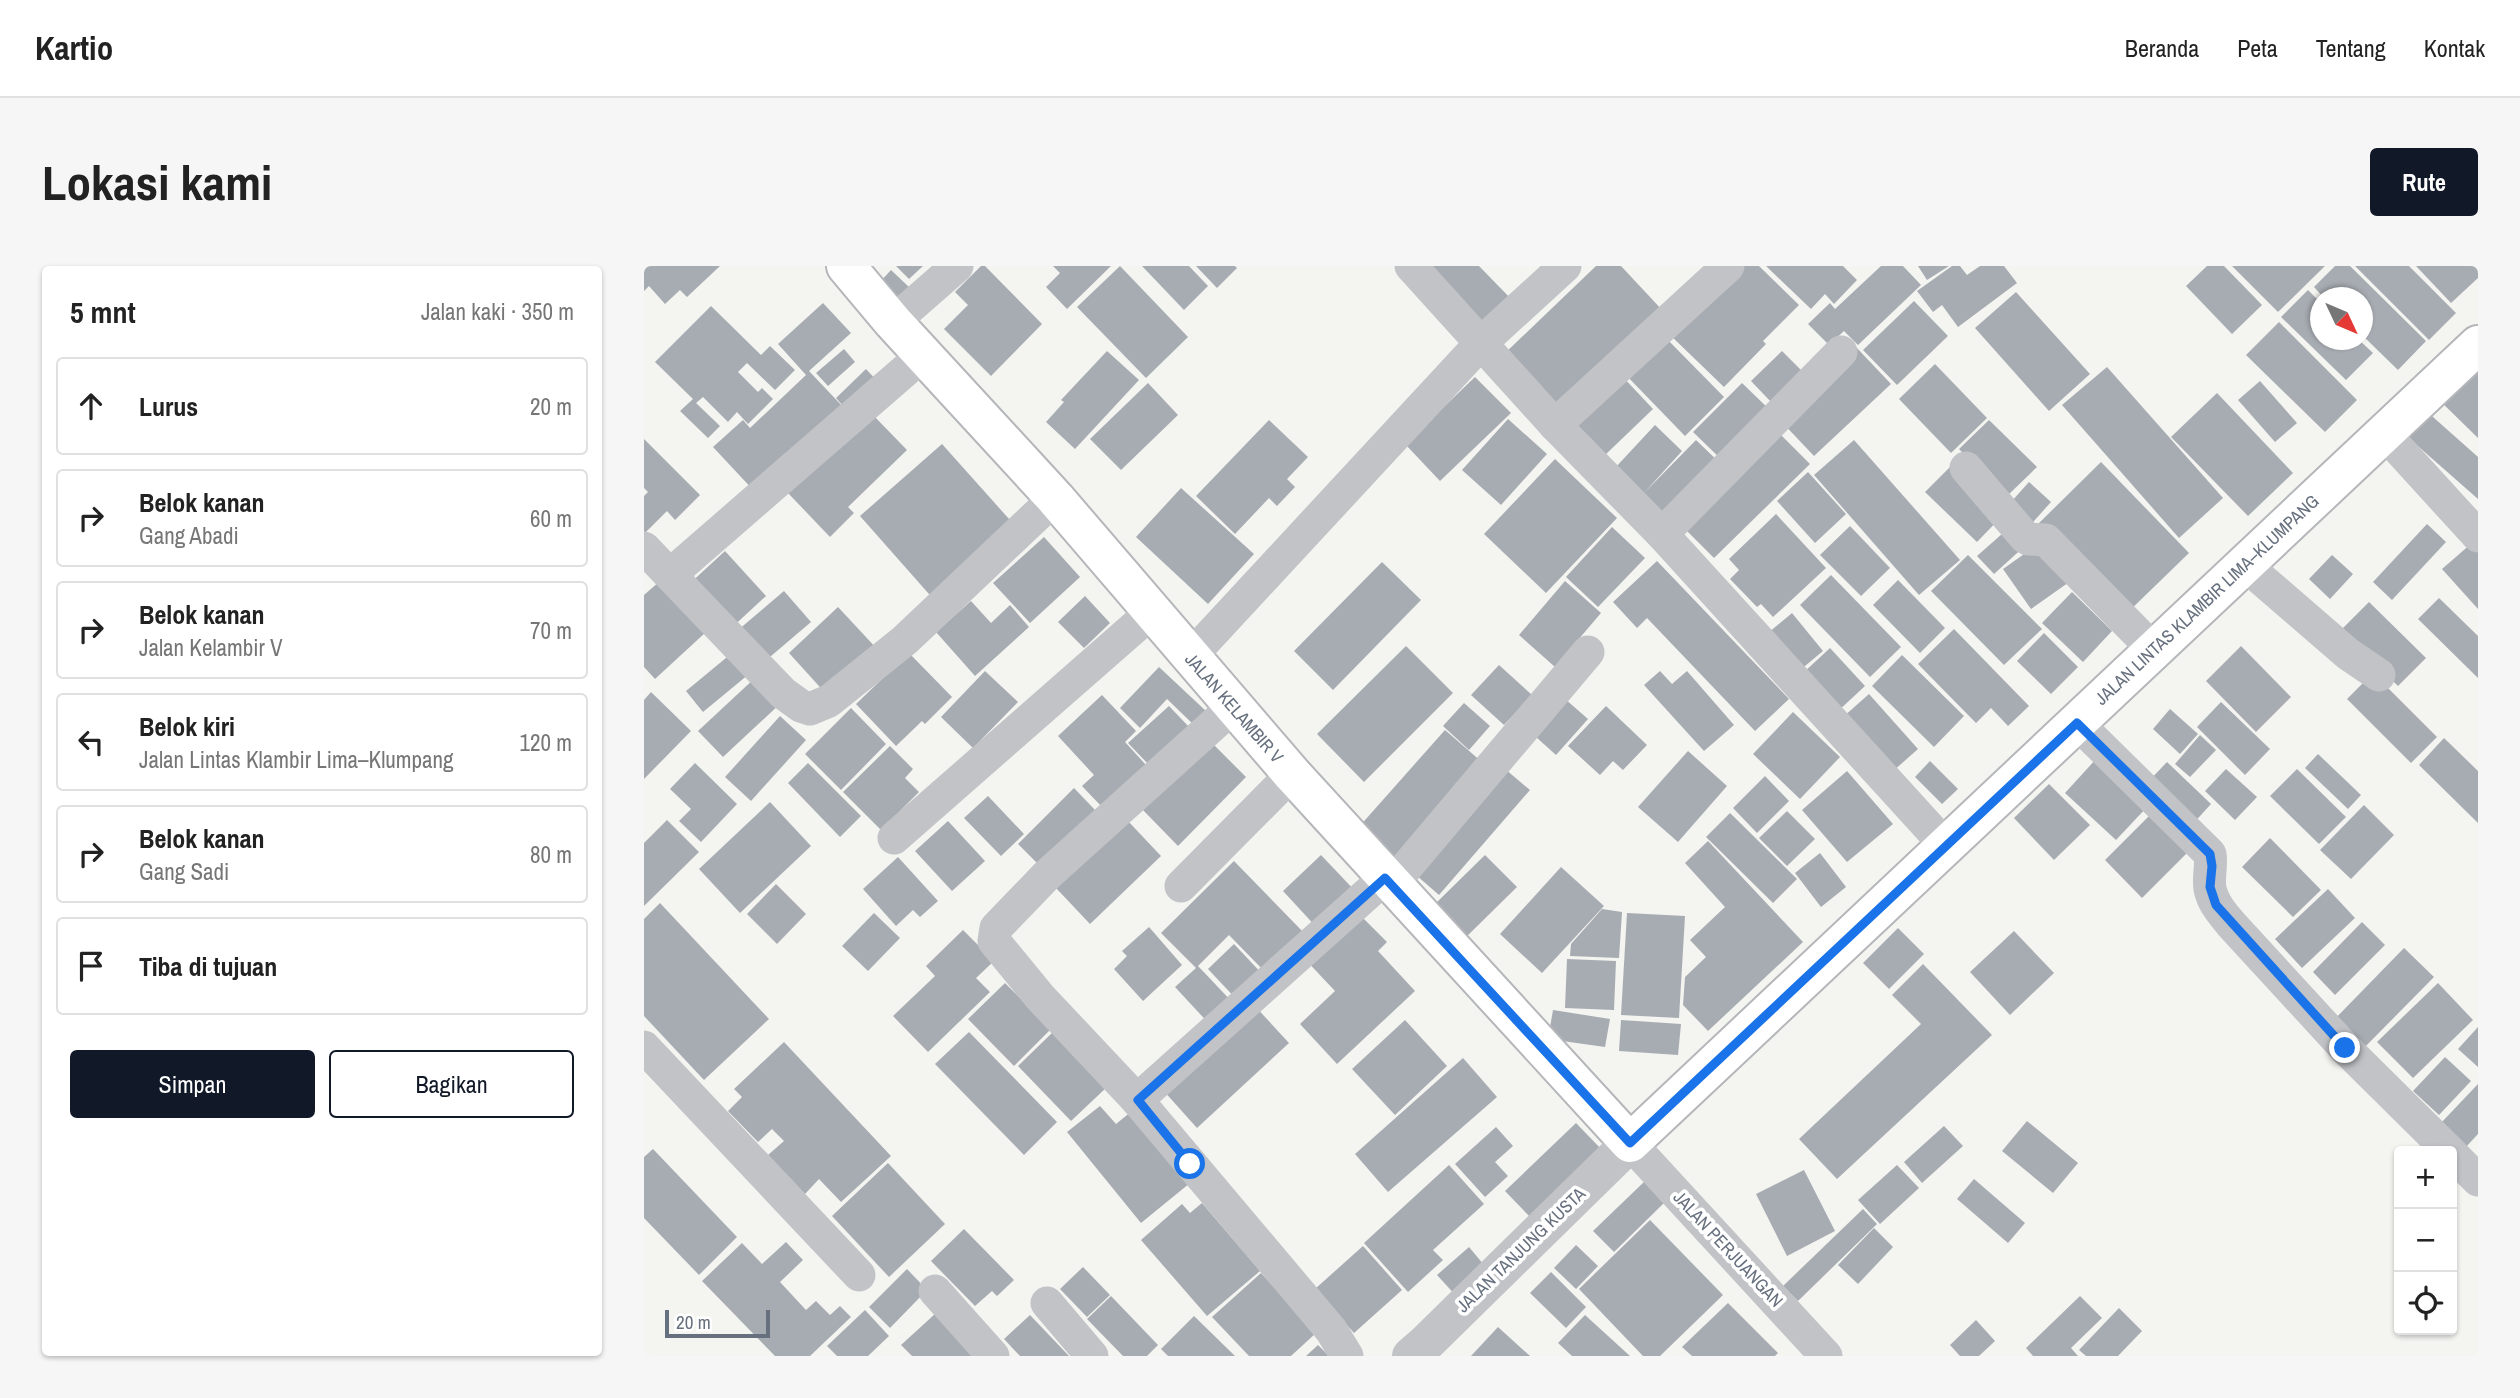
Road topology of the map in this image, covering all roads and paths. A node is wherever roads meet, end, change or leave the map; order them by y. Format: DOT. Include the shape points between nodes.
graph roads {
  1 [pos="846,266"];
  2 [pos="957,266"];
  3 [pos="1411,266"];
  4 [pos="1565,266"];
  5 [pos="1728,266"];
  6 [pos="893,322"];
  7 [pos="1482,341"];
  8 [pos="2478,345"];
  9 [pos="1841,352"];
  10 [pos="923,355"];
  11 [pos="1555,425"];
  12 [pos="2384,433"];
  13 [pos="1966,468"];
  14 [pos="1055,498"];
  15 [pos="1662,534"];
  16 [pos="2478,536"];
  17 [pos="644,548"];
  18 [pos="2245,565"];
  19 [pos="671,574"];
  20 [pos="1153,611"];
  21 [pos="2154,650"];
  22 [pos="1588,652"];
  23 [pos="1190,657"];
  24 [pos="2379,676"];
  25 [pos="1233,707"];
  26 [pos="2077,723"];
  27 [pos="1292,774"];
  28 [pos="894,838"];
  29 [pos="1946,846"];
  30 [pos="1389,881"];
  31 [pos="1181,886"];
  32 [pos="644,1047"];
  33 [pos="1138,1100"];
  34 [pos="1630,1143"];
  35 [pos="2443,1146"];
  36 [pos="2457,1160"];
  37 [pos="2478,1180"];
  38 [pos="859,1275"];
  39 [pos="935,1291"];
  40 [pos="1046,1303"];
  41 [pos="993,1356"];
  42 [pos="1092,1356"];
  43 [pos="1347,1356"];
  44 [pos="1411,1356"];
  45 [pos="1826,1356"];
  1 -- 6 [label="main road, JALAN KELAMBIR V"];
  2 -- 6 [label="street"];
  3 -- 7 [label="street"];
  4 -- 7 [label="street"];
  5 -- 11 [label="street"];
  6 -- 10 [label="main road, JALAN KELAMBIR V"];
  7 -- 11 [label="street"];
  7 -- 23 [label="street"];
  8 -- 12 [label="main road, JALAN LINTAS KLAMBIR LIMA–KLUMPANG"];
  9 -- 15 [label="street"];
  10 -- 14 [label="main road, JALAN KELAMBIR V"];
  10 -- 19 [label="street"];
  11 -- 15 [label="street"];
  12 -- 16 [label="street"];
  12 -- 18 [label="main road, JALAN LINTAS KLAMBIR LIMA–KLUMPANG"];
  13 -- 21 [label="street" via="2025,537 2046,540"];
  14 -- 19 [label="street" via="905,640 829,701 810,709 783,693"];
  14 -- 20 [label="main road, JALAN KELAMBIR V"];
  15 -- 29 [label="street"];
  17 -- 19 [label="street"];
  18 -- 21 [label="main road, JALAN LINTAS KLAMBIR LIMA–KLUMPANG"];
  18 -- 24 [label="street"];
  20 -- 23 [label="main road, JALAN KELAMBIR V"];
  20 -- 28 [label="street"];
  21 -- 26 [label="main road, JALAN LINTAS KLAMBIR LIMA–KLUMPANG"];
  22 -- 30 [label="street"];
  23 -- 25 [label="main road, JALAN KELAMBIR V"];
  25 -- 27 [label="main road, JALAN KELAMBIR V"];
  25 -- 33 [label="street" via="1047,875 994,934 994,941 1040,997"];
  26 -- 29 [label="main road, JALAN LINTAS KLAMBIR LIMA–KLUMPANG"];
  26 -- 35 [label="street" via="2210,854 2210,887 2216,905 2231,924"];
  27 -- 30 [label="main road, JALAN KELAMBIR V"];
  27 -- 31 [label="street"];
  29 -- 34 [label="main road, JALAN LINTAS KLAMBIR LIMA–KLUMPANG"];
  30 -- 33 [label="street"];
  30 -- 34 [label="main road, JALAN KELAMBIR V"];
  32 -- 38 [label="street"];
  33 -- 43 [label="street" via="1331,1330"];
  34 -- 44 [label="street, JALAN TANJUNG KUSTA"];
  34 -- 45 [label="street, JALAN PERJUANGAN"];
  36 -- 37 [label="street"];
  39 -- 41 [label="street"];
  40 -- 42 [label="street"];
}
